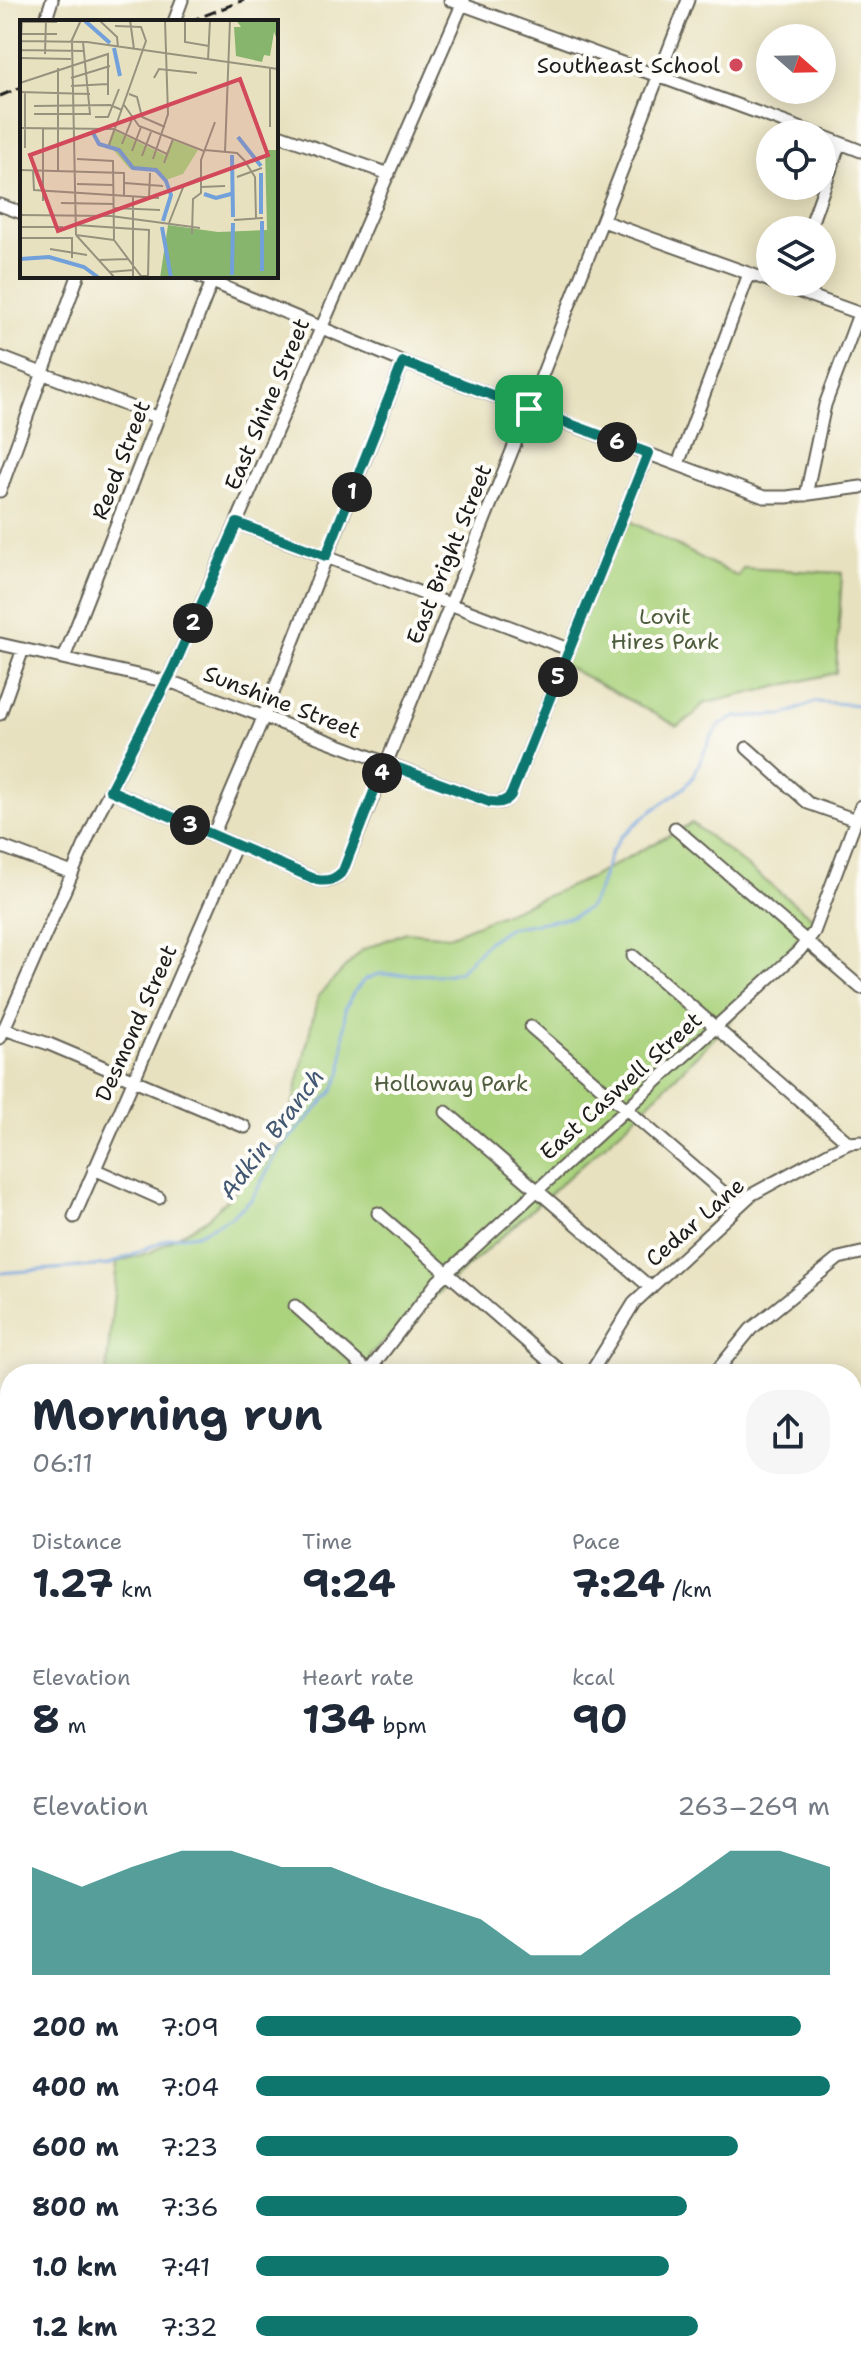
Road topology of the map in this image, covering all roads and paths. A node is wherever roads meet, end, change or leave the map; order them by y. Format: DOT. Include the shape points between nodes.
graph roads {
  1 [pos="52,0"];
  2 [pos="182,0"];
  3 [pos="688,0"];
  4 [pos="459,1"];
  5 [pos="46,20"];
  6 [pos="175,20"];
  7 [pos="659,76"];
  8 [pos="778,120"];
  9 [pos="278,135"];
  10 [pos="836,141"];
  11 [pos="840,143"];
  12 [pos="861,151"];
  13 [pos="389,174"];
  14 [pos="0,205"];
  15 [pos="20,212"];
  16 [pos="814,216"];
  17 [pos="603,221"];
  18 [pos="749,274"];
  19 [pos="756,277"];
  20 [pos="77,278"];
  21 [pos="213,279"];
  22 [pos="816,296"];
  23 [pos="860,314"];
  24 [pos="321,329"];
  25 [pos="0,357"];
  26 [pos="403,362"];
  27 [pos="42,373"];
  28 [pos="529,409"];
  29 [pos="159,418"];
  30 [pos="648,453"];
  31 [pos="678,464"];
  32 [pos="861,487"];
  33 [pos="0,491"];
  34 [pos="806,495"];
  35 [pos="237,523"];
  36 [pos="326,556"];
  37 [pos="450,604"];
  38 [pos="0,644"];
  39 [pos="23,649"];
  40 [pos="568,649"];
  41 [pos="64,658"];
  42 [pos="166,681"];
  43 [pos="0,714"];
  44 [pos="264,716"];
  45 [pos="747,748"];
  46 [pos="385,763"];
  47 [pos="110,790"];
  48 [pos="861,806"];
  49 [pos="856,820"];
  50 [pos="675,828"];
  51 [pos="213,835"];
  52 [pos="236,845"];
  53 [pos="0,846"];
  54 [pos="72,873"];
  55 [pos="807,942"];
  56 [pos="633,956"];
  57 [pos="861,988"];
  58 [pos="531,1027"];
  59 [pos="715,1027"];
  60 [pos="1,1035"];
  61 [pos="134,1079"];
  62 [pos="626,1109"];
  63 [pos="446,1112"];
  64 [pos="245,1127"];
  65 [pos="855,1142"];
  66 [pos="94,1169"];
  67 [pos="536,1190"];
  68 [pos="159,1198"];
  69 [pos="739,1206"];
  70 [pos="378,1213"];
  71 [pos="74,1217"];
  72 [pos="861,1253"];
  73 [pos="446,1273"];
  74 [pos="651,1288"];
  75 [pos="295,1306"];
  76 [pos="360,1364"];
  77 [pos="377,1364"];
  78 [pos="552,1364"];
  79 [pos="596,1364"];
  80 [pos="722,1364"];
  1 -- 5 [label="street"];
  2 -- 6 [label="street"];
  3 -- 7 [label="street, East Bright Street"];
  4 -- 7 [label="street"];
  4 -- 13 [label="street, East Shine Street"];
  7 -- 8 [label="street"];
  7 -- 17 [label="street, East Bright Street"];
  9 -- 13 [label="street"];
  10 -- 11 [label="street"];
  11 -- 12 [label="street"];
  11 -- 16 [label="street"];
  13 -- 24 [label="street, East Shine Street"];
  14 -- 15 [label="street"];
  17 -- 18 [label="street"];
  17 -- 28 [label="street, East Bright Street"];
  18 -- 19 [label="street"];
  18 -- 31 [label="street"];
  20 -- 27 [label="street"];
  21 -- 24 [label="street"];
  21 -- 29 [label="street, Reed Street"];
  22 -- 23 [label="street"];
  23 -- 34 [label="street" via="825,405"];
  24 -- 26 [label="street"];
  24 -- 35 [label="street, East Shine Street"];
  25 -- 27 [label="street"];
  26 -- 28 [label="street"];
  26 -- 36 [label="street"];
  27 -- 29 [label="street"];
  27 -- 33 [label="street"];
  28 -- 30 [label="street"];
  28 -- 37 [label="street, East Bright Street"];
  29 -- 41 [label="street, Reed Street"];
  30 -- 31 [label="street"];
  30 -- 40 [label="street"];
  31 -- 34 [label="street" via="764,497"];
  32 -- 34 [label="street"];
  35 -- 36 [label="street"];
  35 -- 42 [label="street, East Shine Street"];
  36 -- 37 [label="street"];
  36 -- 44 [label="street"];
  37 -- 40 [label="street"];
  37 -- 46 [label="street, East Bright Street"];
  38 -- 39 [label="street, Sunshine Street"];
  39 -- 41 [label="street, Sunshine Street"];
  39 -- 43 [label="street"];
  40 -- 46 [label="street, Sunshine Street" via="507,801 498,803"];
  41 -- 42 [label="street, Sunshine Street"];
  42 -- 44 [label="street, Sunshine Street"];
  42 -- 47 [label="street, East Shine Street"];
  44 -- 46 [label="street, Sunshine Street"];
  44 -- 51 [label="street"];
  45 -- 49 [label="street" via="808,803"];
  46 -- 52 [label="street, East Bright Street" via="336,879 317,880"];
  47 -- 51 [label="street"];
  47 -- 54 [label="street, East Shine Street"];
  48 -- 49 [label="street, East Caswell Street"];
  49 -- 55 [label="street, East Caswell Street"];
  50 -- 55 [label="street"];
  51 -- 52 [label="street"];
  52 -- 61 [label="street, Desmond Street"];
  53 -- 54 [label="street"];
  54 -- 60 [label="street, East Shine Street"];
  55 -- 57 [label="street"];
  55 -- 59 [label="street, East Caswell Street"];
  56 -- 59 [label="street"];
  58 -- 62 [label="street"];
  59 -- 62 [label="street, East Caswell Street"];
  59 -- 65 [label="street"];
  60 -- 61 [label="street" via="49,1044"];
  61 -- 64 [label="street"];
  61 -- 66 [label="street, Desmond Street"];
  62 -- 67 [label="street, East Caswell Street"];
  62 -- 69 [label="street"];
  63 -- 67 [label="street"];
  65 -- 69 [label="street, Cedar Lane"];
  66 -- 68 [label="street"];
  66 -- 71 [label="street, Desmond Street"];
  67 -- 73 [label="street, East Caswell Street"];
  67 -- 74 [label="street"];
  69 -- 74 [label="street, Cedar Lane"];
  70 -- 73 [label="street"];
  72 -- 80 [label="street" via="839,1258 751,1329"];
  73 -- 77 [label="street, East Caswell Street"];
  73 -- 78 [label="street"];
  74 -- 79 [label="street, Cedar Lane" via="634,1303"];
  75 -- 76 [label="street"];
}
